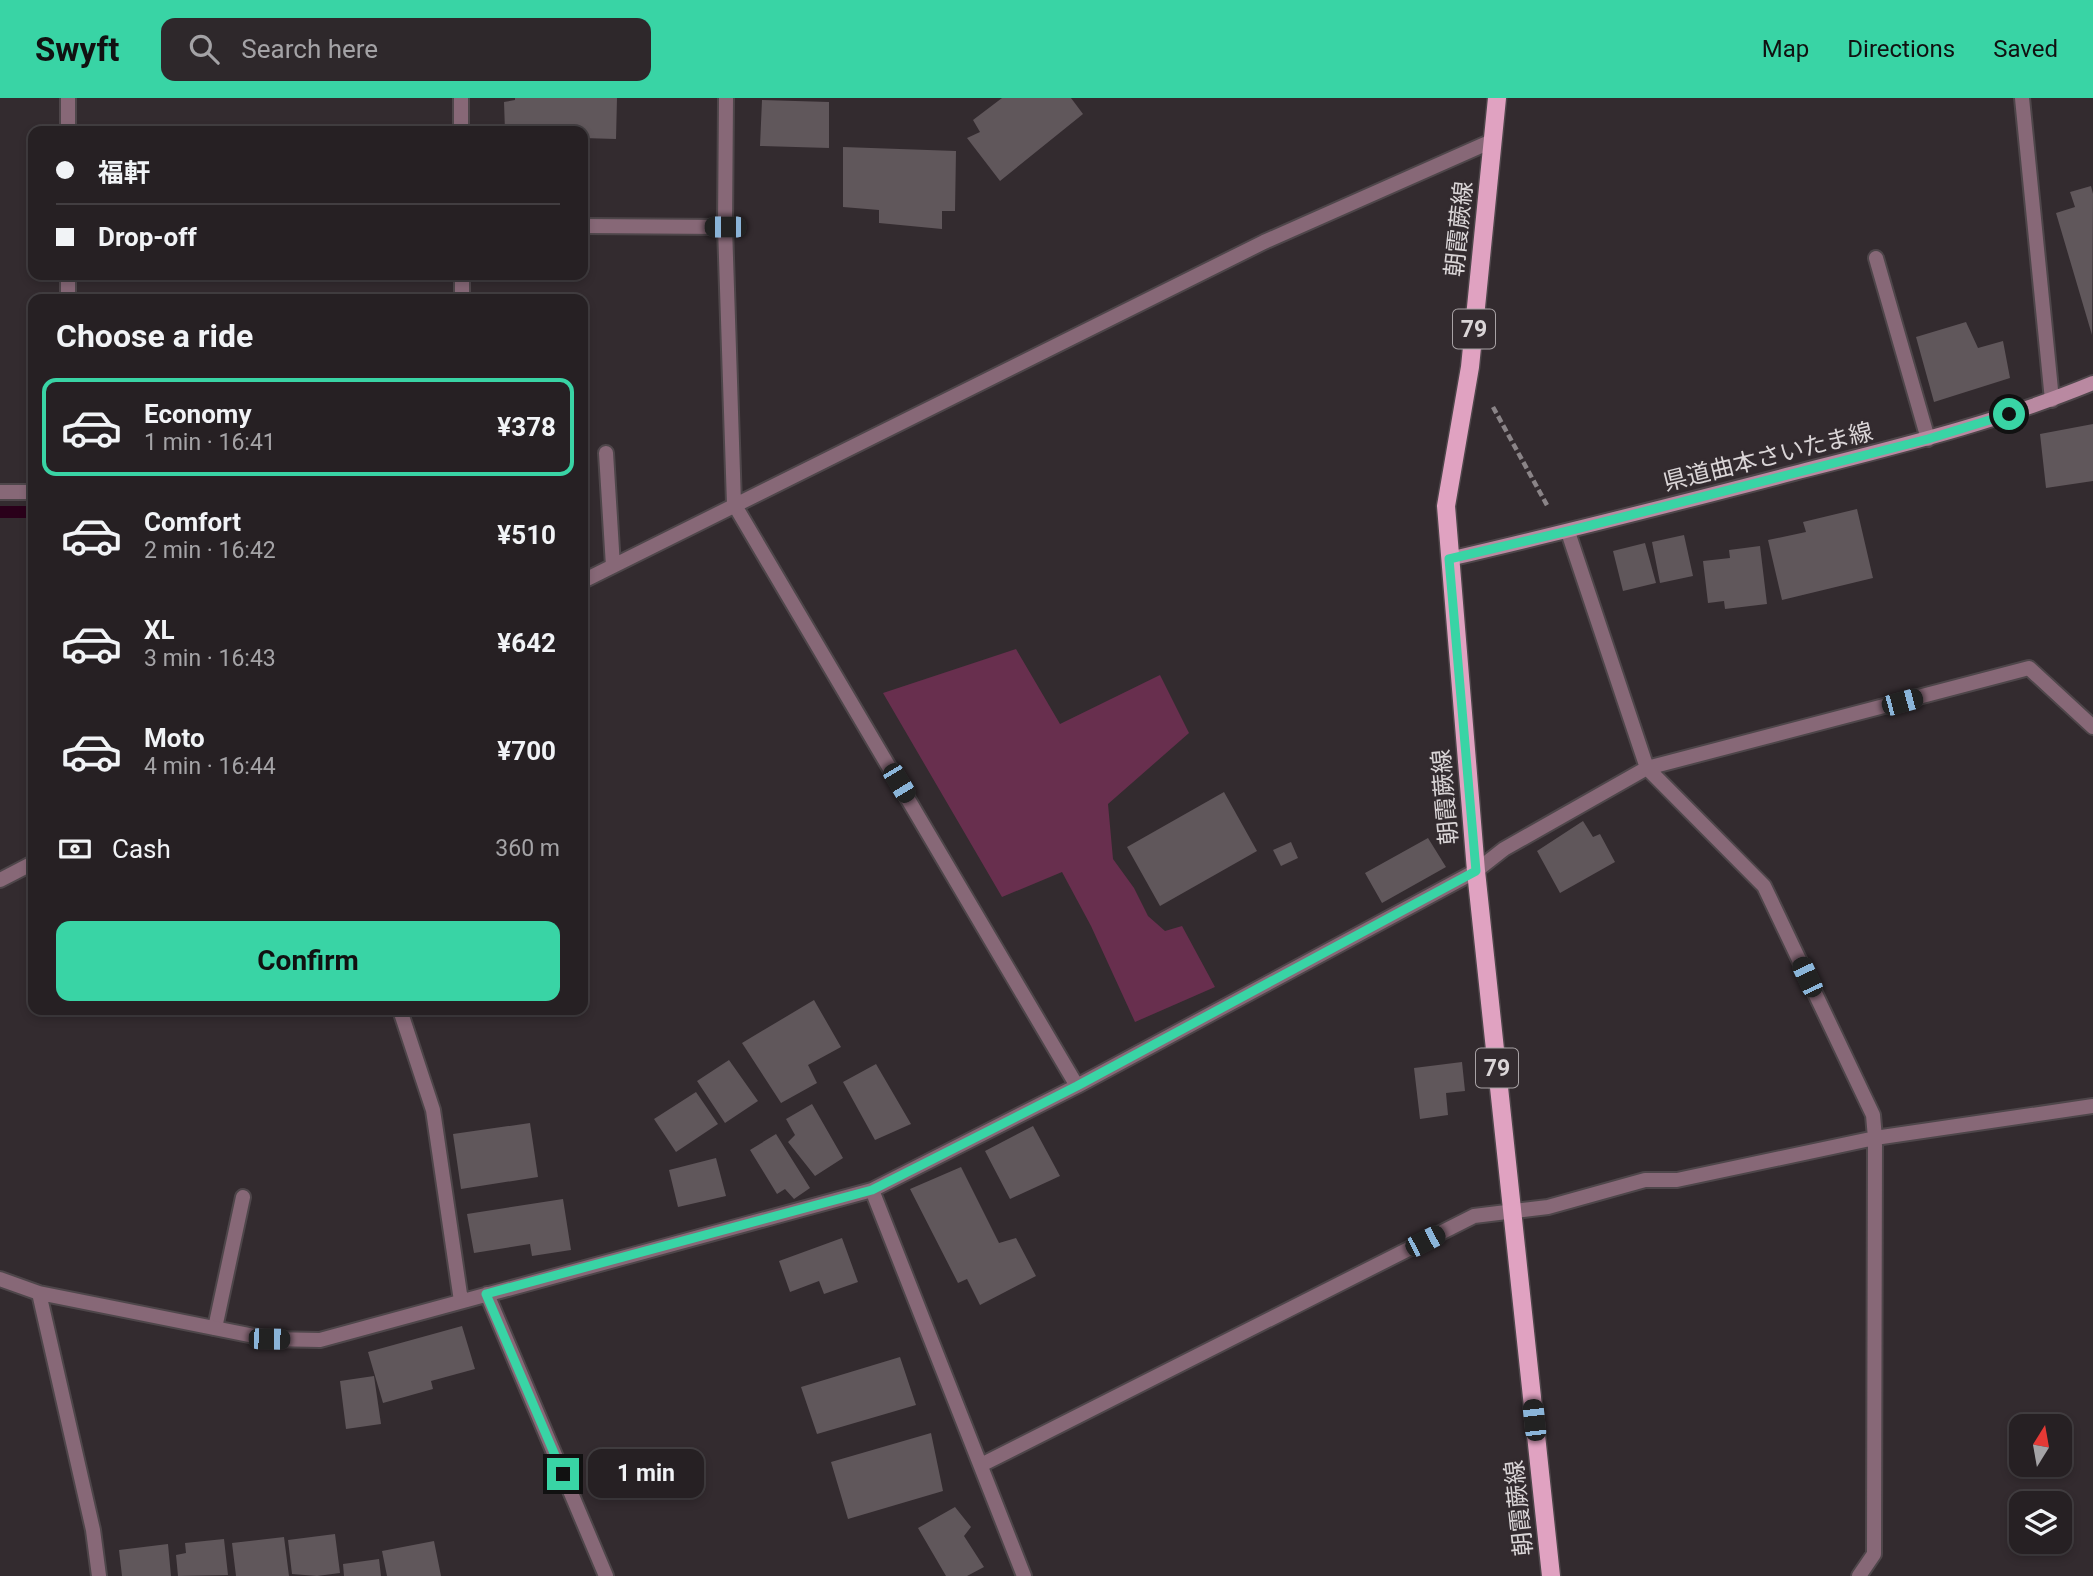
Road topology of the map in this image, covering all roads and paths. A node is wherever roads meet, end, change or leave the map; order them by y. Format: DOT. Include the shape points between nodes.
graph roads {
  1 [pos="68,98"];
  2 [pos="461,98"];
  3 [pos="726,98"];
  4 [pos="1497,98"];
  5 [pos="2022,98"];
  6 [pos="68,126"];
  7 [pos="461,126"];
  8 [pos="1492,141"];
  9 [pos="588,226"];
  10 [pos="725,227"];
  11 [pos="1876,258"];
  12 [pos="1470,366"];
  13 [pos="2093,383"];
  14 [pos="2052,400"];
  15 [pos="1928,439"];
  16 [pos="606,453"];
  17 [pos="0,492"];
  18 [pos="28,492"];
  19 [pos="734,504"];
  20 [pos="1568,531"];
  21 [pos="1449,559"];
  22 [pos="613,566"];
  23 [pos="588,578"];
  24 [pos="2093,727"];
  25 [pos="1647,768"];
  26 [pos="28,866"];
  27 [pos="1476,871"];
  28 [pos="0,880"];
  29 [pos="402,1015"];
  30 [pos="1077,1086"];
  31 [pos="2093,1106"];
  32 [pos="1875,1138"];
  33 [pos="872,1190"];
  34 [pos="243,1197"];
  35 [pos="1512,1211"];
  36 [pos="0,1279"];
  37 [pos="39,1293"];
  38 [pos="486,1294"];
  39 [pos="461,1301"];
  40 [pos="215,1328"];
  41 [pos="981,1465"];
  42 [pos="99,1576"];
  43 [pos="606,1576"];
  44 [pos="1024,1576"];
  45 [pos="1551,1576"];
  46 [pos="1859,1576"];
  1 -- 6 [label="street"];
  2 -- 7 [label="street"];
  3 -- 10 [label="street"];
  4 -- 8 [label="main road, 朝霞蕨線 / 79"];
  5 -- 14 [label="street"];
  8 -- 12 [label="main road, 朝霞蕨線 / 79"];
  8 -- 19 [label="street" via="1264,242"];
  9 -- 10 [label="street"];
  10 -- 19 [label="street"];
  11 -- 15 [label="street"];
  12 -- 20 [label="path" via="1548,507"];
  12 -- 21 [label="main road, 朝霞蕨線 / 79" via="1446,506"];
  13 -- 14 [label="main road, 県道曲本さいたま線"];
  14 -- 15 [label="main road, 県道曲本さいたま線"];
  15 -- 20 [label="main road, 県道曲本さいたま線"];
  16 -- 22 [label="street"];
  17 -- 18 [label="street"];
  19 -- 22 [label="street"];
  19 -- 30 [label="street"];
  20 -- 21 [label="main road, 県道曲本さいたま線"];
  20 -- 25 [label="street"];
  21 -- 27 [label="main road, 朝霞蕨線 / 79"];
  22 -- 23 [label="street"];
  24 -- 25 [label="street" via="2029,668"];
  25 -- 27 [label="street" via="1504,849"];
  25 -- 32 [label="street" via="1764,886 1872,1115"];
  26 -- 28 [label="street"];
  27 -- 30 [label="street"];
  27 -- 35 [label="main road, 朝霞蕨線 / 79"];
  29 -- 39 [label="street" via="433,1110"];
  30 -- 33 [label="street"];
  31 -- 32 [label="street"];
  32 -- 35 [label="street" via="1677,1180 1645,1180 1548,1207"];
  32 -- 46 [label="street" via="1874,1554"];
  33 -- 38 [label="street"];
  33 -- 41 [label="street"];
  34 -- 40 [label="street"];
  35 -- 41 [label="street" via="1474,1216"];
  35 -- 45 [label="main road, 朝霞蕨線 / 79"];
  36 -- 37 [label="street"];
  37 -- 40 [label="street"];
  37 -- 42 [label="street" via="93,1530"];
  38 -- 39 [label="street"];
  38 -- 43 [label="street"];
  39 -- 40 [label="street" via="320,1340 269,1339"];
  41 -- 44 [label="street"];
}
